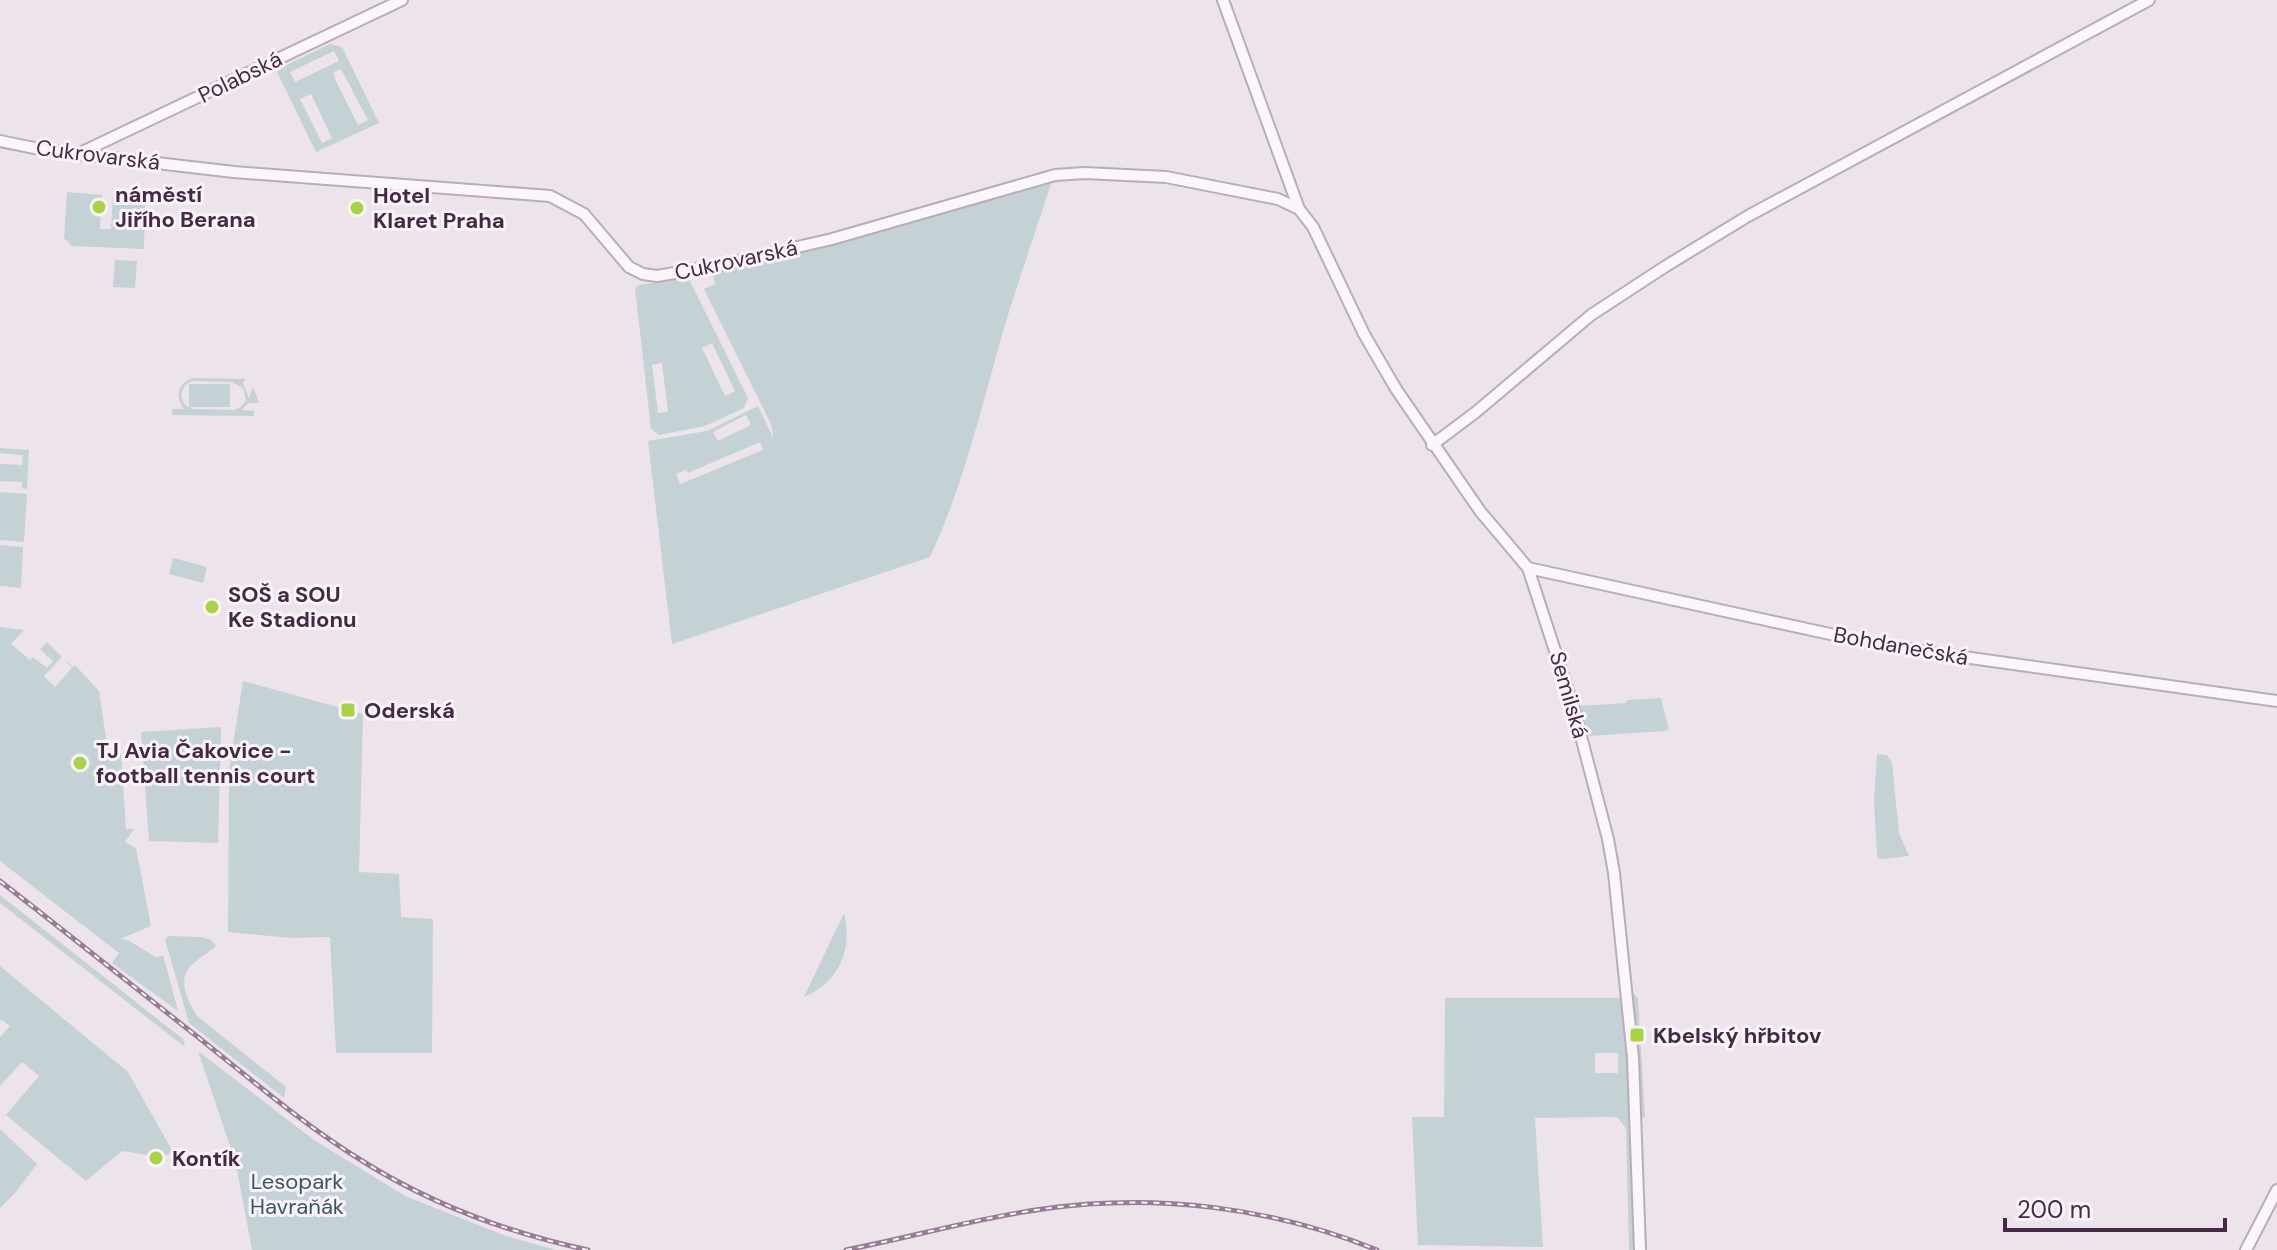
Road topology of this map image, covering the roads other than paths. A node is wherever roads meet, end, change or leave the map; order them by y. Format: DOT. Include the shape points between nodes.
graph roads {
  1 [pos="402,0"];
  2 [pos="1223,0"];
  3 [pos="2149,0"];
  4 [pos="0,141"];
  5 [pos="79,154"];
  6 [pos="1299,209"];
  7 [pos="1432,445"];
  8 [pos="1528,568"];
  9 [pos="2277,701"];
  10 [pos="2277,1190"];
  11 [pos="1640,1250"];
  12 [pos="2246,1250"];
  1 -- 5 [label="street, Polabská"];
  2 -- 6 [label="street, Semilská"];
  3 -- 7 [label="street" via="1761,208 1666,266 1591,315"];
  4 -- 5 [label="street, Cukrovarská"];
  5 -- 6 [label="street, Cukrovarská" via="318,180 550,196 584,214 629,267 657,276 832,239 1055,175 1166,177 1278,199"];
  6 -- 7 [label="street, Semilská" via="1313,227 1364,334"];
  7 -- 8 [label="street, Semilská"];
  8 -- 9 [label="street, Bohdanečská" via="1885,646"];
  8 -- 11 [label="street, Semilská" via="1573,706 1614,873 1633,1058"];
  10 -- 12 [label="street"];
}
